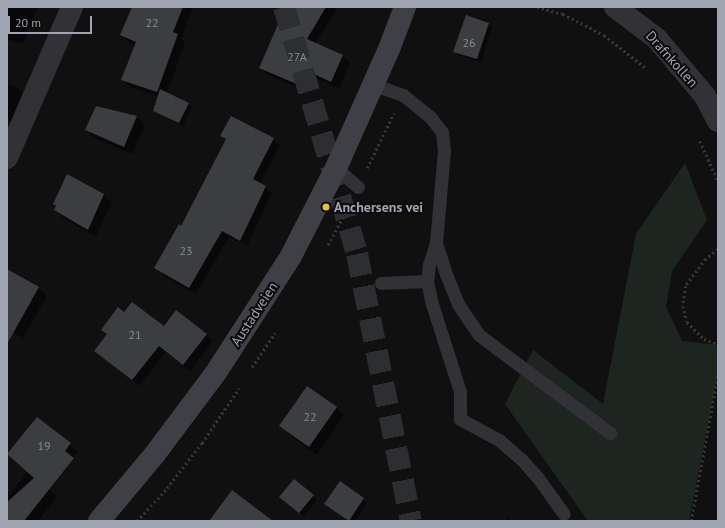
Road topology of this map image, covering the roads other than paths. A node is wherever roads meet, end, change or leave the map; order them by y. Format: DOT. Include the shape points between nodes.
graph roads {
  1 [pos="72,7"];
  2 [pos="405,7"];
  3 [pos="615,7"];
  4 [pos="374,85"];
  5 [pos="718,121"];
  6 [pos="7,158"];
  7 [pos="336,168"];
  8 [pos="358,187"];
  9 [pos="436,243"];
  10 [pos="427,281"];
  11 [pos="381,284"];
  12 [pos="610,433"];
  13 [pos="564,514"];
  14 [pos="99,521"];
  1 -- 6 [label="street"];
  2 -- 4 [label="main road, Austadveien"];
  3 -- 5 [label="street, Drafnkollen" via="657,39 705,96"];
  4 -- 7 [label="main road, Austadveien"];
  4 -- 9 [label="lane" via="403,95 431,118 442,132 444,150"];
  7 -- 8 [label="lane"];
  7 -- 14 [label="main road, Austadveien" via="291,256 217,371 155,454"];
  9 -- 10 [label="lane"];
  9 -- 12 [label="lane" via="458,304 480,335"];
  10 -- 11 [label="lane"];
  10 -- 13 [label="lane" via="460,392 460,419 499,440 522,460"];
}
